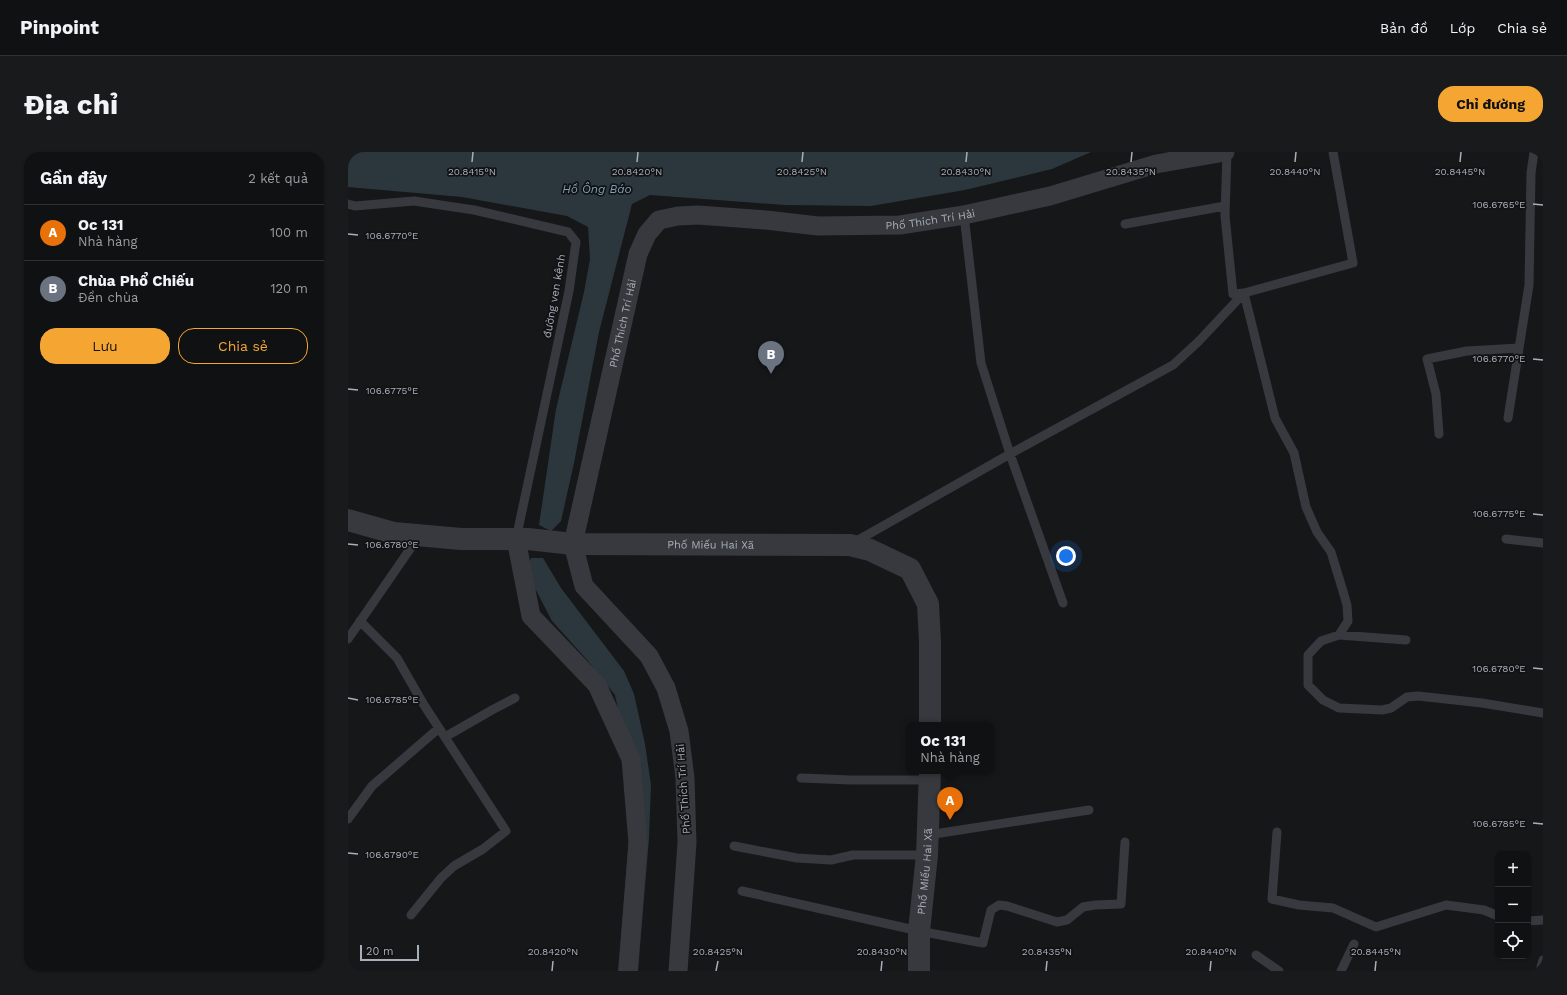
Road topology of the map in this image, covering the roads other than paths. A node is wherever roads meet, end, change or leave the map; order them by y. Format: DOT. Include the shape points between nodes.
graph roads {
  1 [pos="1226,152"];
  2 [pos="1333,152"];
  3 [pos="1534,152"];
  4 [pos="348,204"];
  5 [pos="1225,206"];
  6 [pos="964,215"];
  7 [pos="1125,224"];
  8 [pos="1244,293"];
  9 [pos="1519,348"];
  10 [pos="1508,418"];
  11 [pos="1439,434"];
  12 [pos="1010,454"];
  13 [pos="348,520"];
  14 [pos="419,536"];
  15 [pos="522,539"];
  16 [pos="1506,539"];
  17 [pos="565,543"];
  18 [pos="1543,543"];
  19 [pos="850,545"];
  20 [pos="1063,603"];
  21 [pos="360,622"];
  22 [pos="1339,635"];
  23 [pos="348,640"];
  24 [pos="1406,640"];
  25 [pos="515,698"];
  26 [pos="1543,713"];
  27 [pos="930,722"];
  28 [pos="439,728"];
  29 [pos="445,737"];
  30 [pos="930,775"];
  31 [pos="801,778"];
  32 [pos="1089,810"];
  33 [pos="348,819"];
  34 [pos="1277,832"];
  35 [pos="1125,842"];
  36 [pos="928,845"];
  37 [pos="734,846"];
  38 [pos="742,891"];
  39 [pos="411,915"];
  40 [pos="1495,915"];
  41 [pos="1543,920"];
  42 [pos="1531,922"];
  43 [pos="919,931"];
  44 [pos="1354,944"];
  45 [pos="1256,954"];
  46 [pos="1543,960"];
  47 [pos="628,971"];
  48 [pos="678,971"];
  49 [pos="919,971"];
  50 [pos="1279,971"];
  51 [pos="1341,971"];
  52 [pos="1540,971"];
  1 -- 5 [label="lane"];
  1 -- 6 [label="street, Phố Thích Trí Hải" via="1156,164 1050,196"];
  2 -- 8 [label="lane" via="1353,263"];
  3 -- 9 [label="lane" via="1529,286"];
  4 -- 15 [label="lane, đường ven kênh" via="355,206 414,201 474,210 568,232 576,242"];
  5 -- 7 [label="lane"];
  5 -- 8 [label="lane" via="1233,294"];
  6 -- 12 [label="lane" via="981,363"];
  6 -- 17 [label="street, Phố Thích Trí Hải" via="900,225 818,226 698,215 660,220 646,234 638,254"];
  8 -- 12 [label="lane" via="1173,365"];
  8 -- 22 [label="lane" via="1275,418 1294,453 1306,507 1317,532 1331,552 1347,605 1348,621"];
  9 -- 10 [label="lane"];
  9 -- 11 [label="lane" via="1467,351 1427,359 1436,394"];
  12 -- 19 [label="lane"];
  12 -- 20 [label="lane"];
  13 -- 14 [label="street, Phố Miếu Hai Xã" via="394,533"];
  14 -- 15 [label="street, Phố Miếu Hai Xã"];
  14 -- 21 [label="lane"];
  15 -- 17 [label="street, Phố Miếu Hai Xã"];
  15 -- 47 [label="street" via="531,616 597,685 632,759 638,843"];
  16 -- 18 [label="lane"];
  17 -- 19 [label="street, Phố Miếu Hai Xã"];
  17 -- 48 [label="street, Phố Thích Trí Hải" via="584,586 649,656 666,688 679,731 685,778 687,843"];
  19 -- 27 [label="street, Phố Miếu Hai Xã" via="870,550 910,569 928,604"];
  21 -- 23 [label="lane"];
  21 -- 28 [label="lane" via="397,658"];
  22 -- 24 [label="lane"];
  22 -- 26 [label="lane" via="1321,641 1308,655 1308,685 1323,700 1339,708 1382,710 1391,708 1407,697 1418,696"];
  25 -- 29 [label="lane"];
  28 -- 29 [label="lane"];
  28 -- 33 [label="lane" via="372,786"];
  29 -- 39 [label="lane" via="506,830 483,849 454,866"];
  30 -- 31 [label="lane" via="851,780"];
  30 -- 36 [label="street, Phố Miếu Hai Xã"];
  32 -- 36 [label="lane"];
  34 -- 40 [label="lane" via="1272,899 1333,908 1376,927 1446,904 1484,910"];
  35 -- 43 [label="lane" via="1121,904 1083,907 1067,920 1057,922 999,905 991,910 983,943"];
  36 -- 37 [label="lane" via="832,860 796,858"];
  36 -- 43 [label="street, Phố Miếu Hai Xã"];
  38 -- 43 [label="lane"];
  41 -- 42 [label="lane"];
  43 -- 49 [label="street, Phố Miếu Hai Xã"];
  44 -- 51 [label="lane"];
  45 -- 50 [label="lane"];
  46 -- 52 [label="lane"];
}
